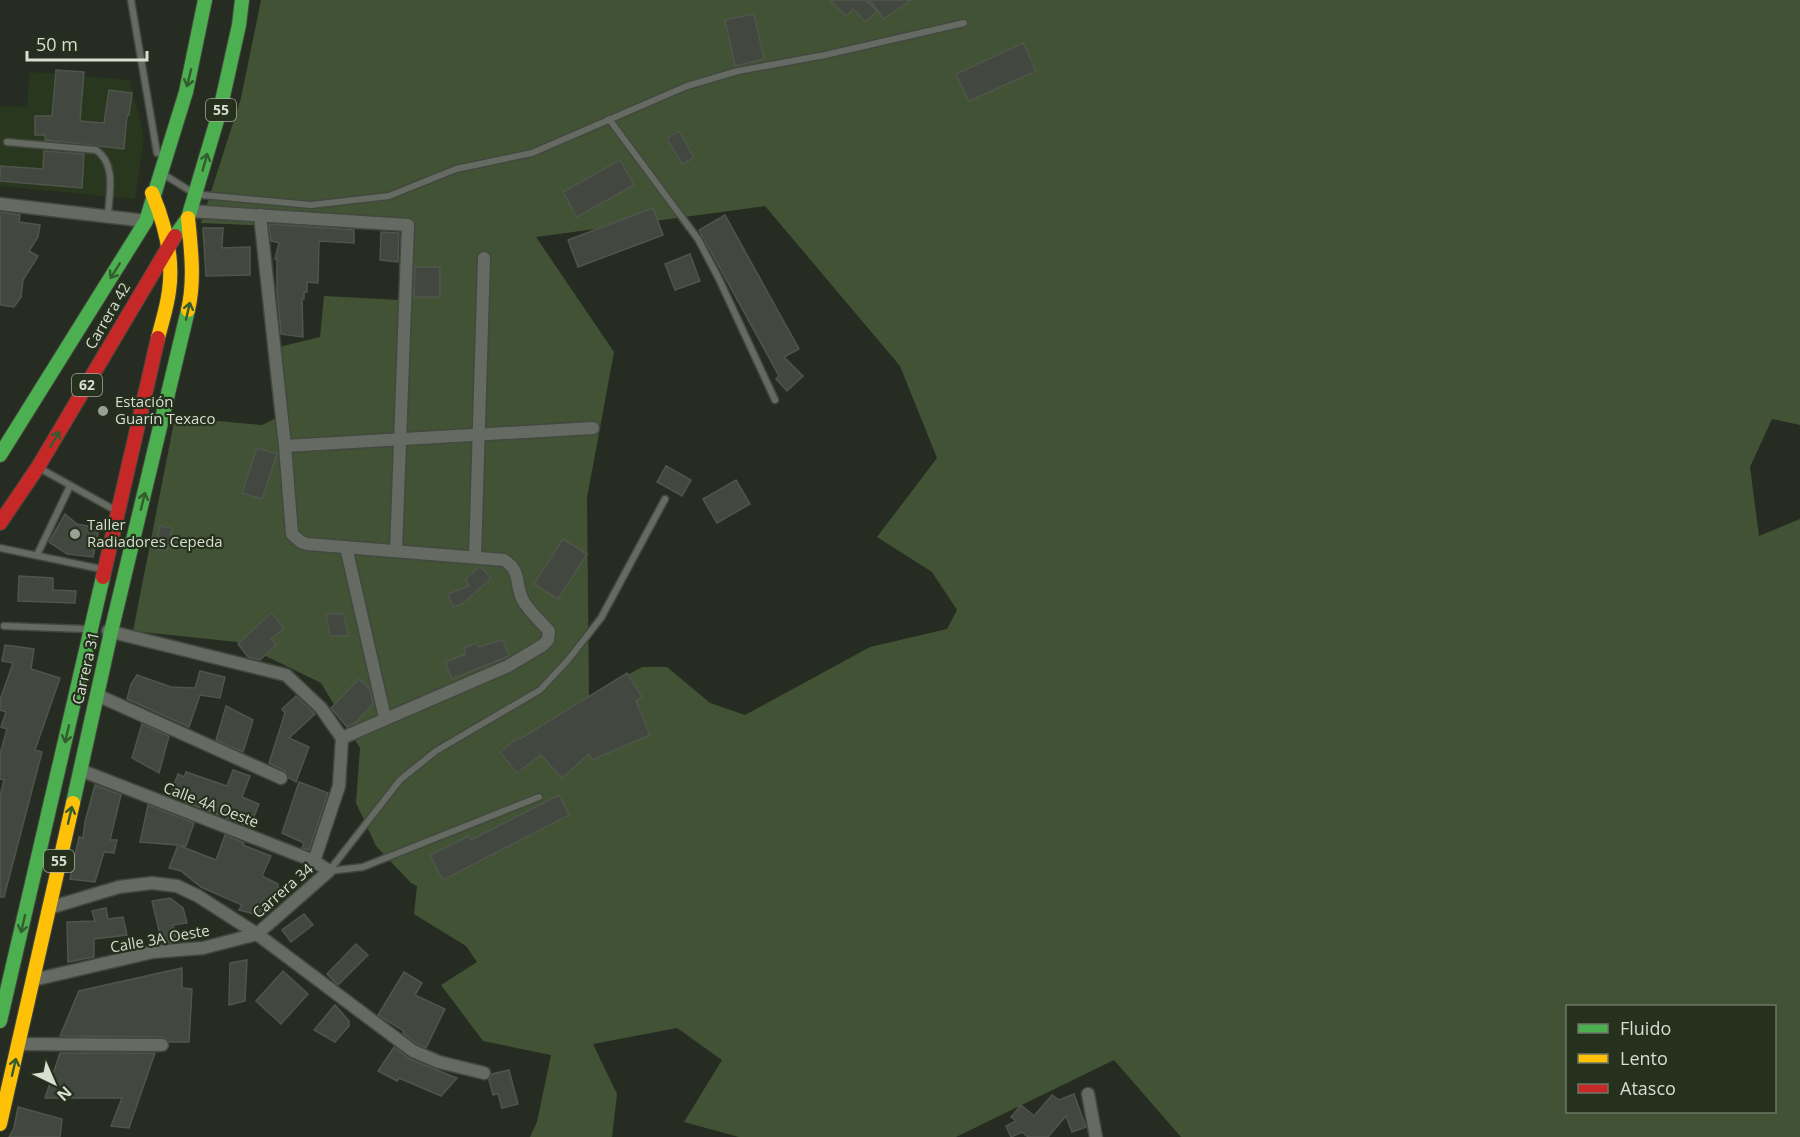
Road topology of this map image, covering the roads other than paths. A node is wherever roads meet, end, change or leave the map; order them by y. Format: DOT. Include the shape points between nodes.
graph roads {
  1 [pos="131,0"];
  2 [pos="205,0"];
  3 [pos="242,0"];
  4 [pos="964,23"];
  5 [pos="609,119"];
  6 [pos="7,142"];
  7 [pos="160,172"];
  8 [pos="152,193"];
  9 [pos="196,194"];
  10 [pos="0,204"];
  11 [pos="189,214"];
  12 [pos="260,215"];
  13 [pos="108,216"];
  14 [pos="146,221"];
  15 [pos="170,244"];
  16 [pos="484,258"];
  17 [pos="775,400"];
  18 [pos="593,428"];
  19 [pos="479,435"];
  20 [pos="400,440"];
  21 [pos="285,446"];
  22 [pos="0,454"];
  23 [pos="38,467"];
  24 [pos="70,486"];
  25 [pos="665,499"];
  26 [pos="119,513"];
  27 [pos="0,523"];
  28 [pos="346,547"];
  29 [pos="0,548"];
  30 [pos="396,551"];
  31 [pos="37,555"];
  32 [pos="475,557"];
  33 [pos="106,570"];
  34 [pos="125,573"];
  35 [pos="100,596"];
  36 [pos="119,599"];
  37 [pos="4,626"];
  38 [pos="92,629"];
  39 [pos="111,632"];
  40 [pos="97,695"];
  41 [pos="385,718"];
  42 [pos="342,738"];
  43 [pos="80,770"];
  44 [pos="281,778"];
  45 [pos="539,797"];
  46 [pos="314,861"];
  47 [pos="329,871"];
  48 [pos="49,908"];
  49 [pos="257,934"];
  50 [pos="33,980"];
  51 [pos="0,1021"];
  52 [pos="19,1044"];
  53 [pos="162,1045"];
  54 [pos="484,1073"];
  55 [pos="1088,1094"];
  56 [pos="0,1124"];
  57 [pos="1096,1137"];
  1 -- 7 [label="lane"];
  2 -- 7 [label="highway, 55, one-way" via="183,102"];
  9 -- 3 [label="highway, 55, one-way" via="220,111"];
  4 -- 5 [label="lane" via="738,71 687,86"];
  5 -- 9 [label="lane" via="532,153 456,169 389,196 311,205"];
  5 -- 17 [label="lane" via="698,239"];
  6 -- 13 [label="lane" via="100,152 110,168"];
  7 -- 8 [label="highway, 55"];
  7 -- 9 [label="lane"];
  8 -- 14 [label="highway, Carrera 42 / 62"];
  8 -- 15 [label="highway, Carrera 31 / 55"];
  9 -- 11 [label="highway, 55"];
  10 -- 13 [label="street"];
  11 -- 12 [label="street"];
  11 -- 15 [label="highway, Carrera 42 / 62"];
  34 -- 11 [label="highway, Carrera 31 / 55, one-way" via="192,294"];
  12 -- 20 [label="street" via="408,225"];
  12 -- 21 [label="street"];
  13 -- 14 [label="street"];
  14 -- 22 [label="highway, Carrera 42 / 62, one-way"];
  23 -- 15 [label="highway, Carrera 42 / 62, one-way"];
  15 -- 26 [label="highway, Carrera 31 / 55" via="169,291"];
  16 -- 19 [label="street"];
  18 -- 19 [label="street"];
  19 -- 20 [label="street"];
  19 -- 32 [label="street"];
  20 -- 21 [label="street"];
  20 -- 30 [label="street"];
  21 -- 28 [label="street" via="292,534 307,544"];
  23 -- 24 [label="lane"];
  23 -- 27 [label="highway, Carrera 42 / 62"];
  24 -- 26 [label="lane"];
  24 -- 31 [label="lane"];
  25 -- 47 [label="lane" via="601,618 568,660 540,690 436,751 400,780"];
  26 -- 33 [label="highway, Carrera 31 / 55"];
  28 -- 30 [label="street"];
  28 -- 41 [label="street"];
  29 -- 31 [label="lane"];
  30 -- 32 [label="street"];
  31 -- 33 [label="lane"];
  32 -- 41 [label="street" via="504,560 512,565 522,601 549,631 548,640 508,666"];
  33 -- 34 [label="lane"];
  33 -- 35 [label="highway, Carrera 31 / 55"];
  34 -- 36 [label="highway, Carrera 31 / 55"];
  35 -- 36 [label="highway"];
  35 -- 38 [label="highway, Carrera 31 / 55"];
  36 -- 39 [label="highway, Carrera 31 / 55"];
  37 -- 38 [label="lane"];
  38 -- 39 [label="street"];
  38 -- 51 [label="highway, Carrera 31 / 55, one-way"];
  39 -- 40 [label="highway, Carrera 31 / 55"];
  39 -- 42 [label="street" via="286,675 321,708"];
  40 -- 43 [label="highway, Carrera 31 / 55"];
  40 -- 44 [label="street"];
  41 -- 42 [label="street"];
  42 -- 46 [label="street" via="339,786"];
  43 -- 46 [label="street, Calle 4A Oeste"];
  48 -- 43 [label="highway, Carrera 31 / 55, one-way"];
  45 -- 47 [label="lane" via="363,867"];
  46 -- 47 [label="street, Calle 4A Oeste"];
  47 -- 49 [label="street, Carrera 34"];
  48 -- 49 [label="street" via="119,887 152,883 177,886"];
  48 -- 50 [label="highway, Carrera 31 / 55"];
  49 -- 50 [label="street, Calle 3A Oeste" via="203,948 153,952"];
  49 -- 54 [label="street" via="413,1051"];
  50 -- 52 [label="highway, Carrera 31 / 55"];
  52 -- 53 [label="street"];
  56 -- 52 [label="highway, Carrera 31 / 55, one-way"];
  55 -- 57 [label="street"];
}
